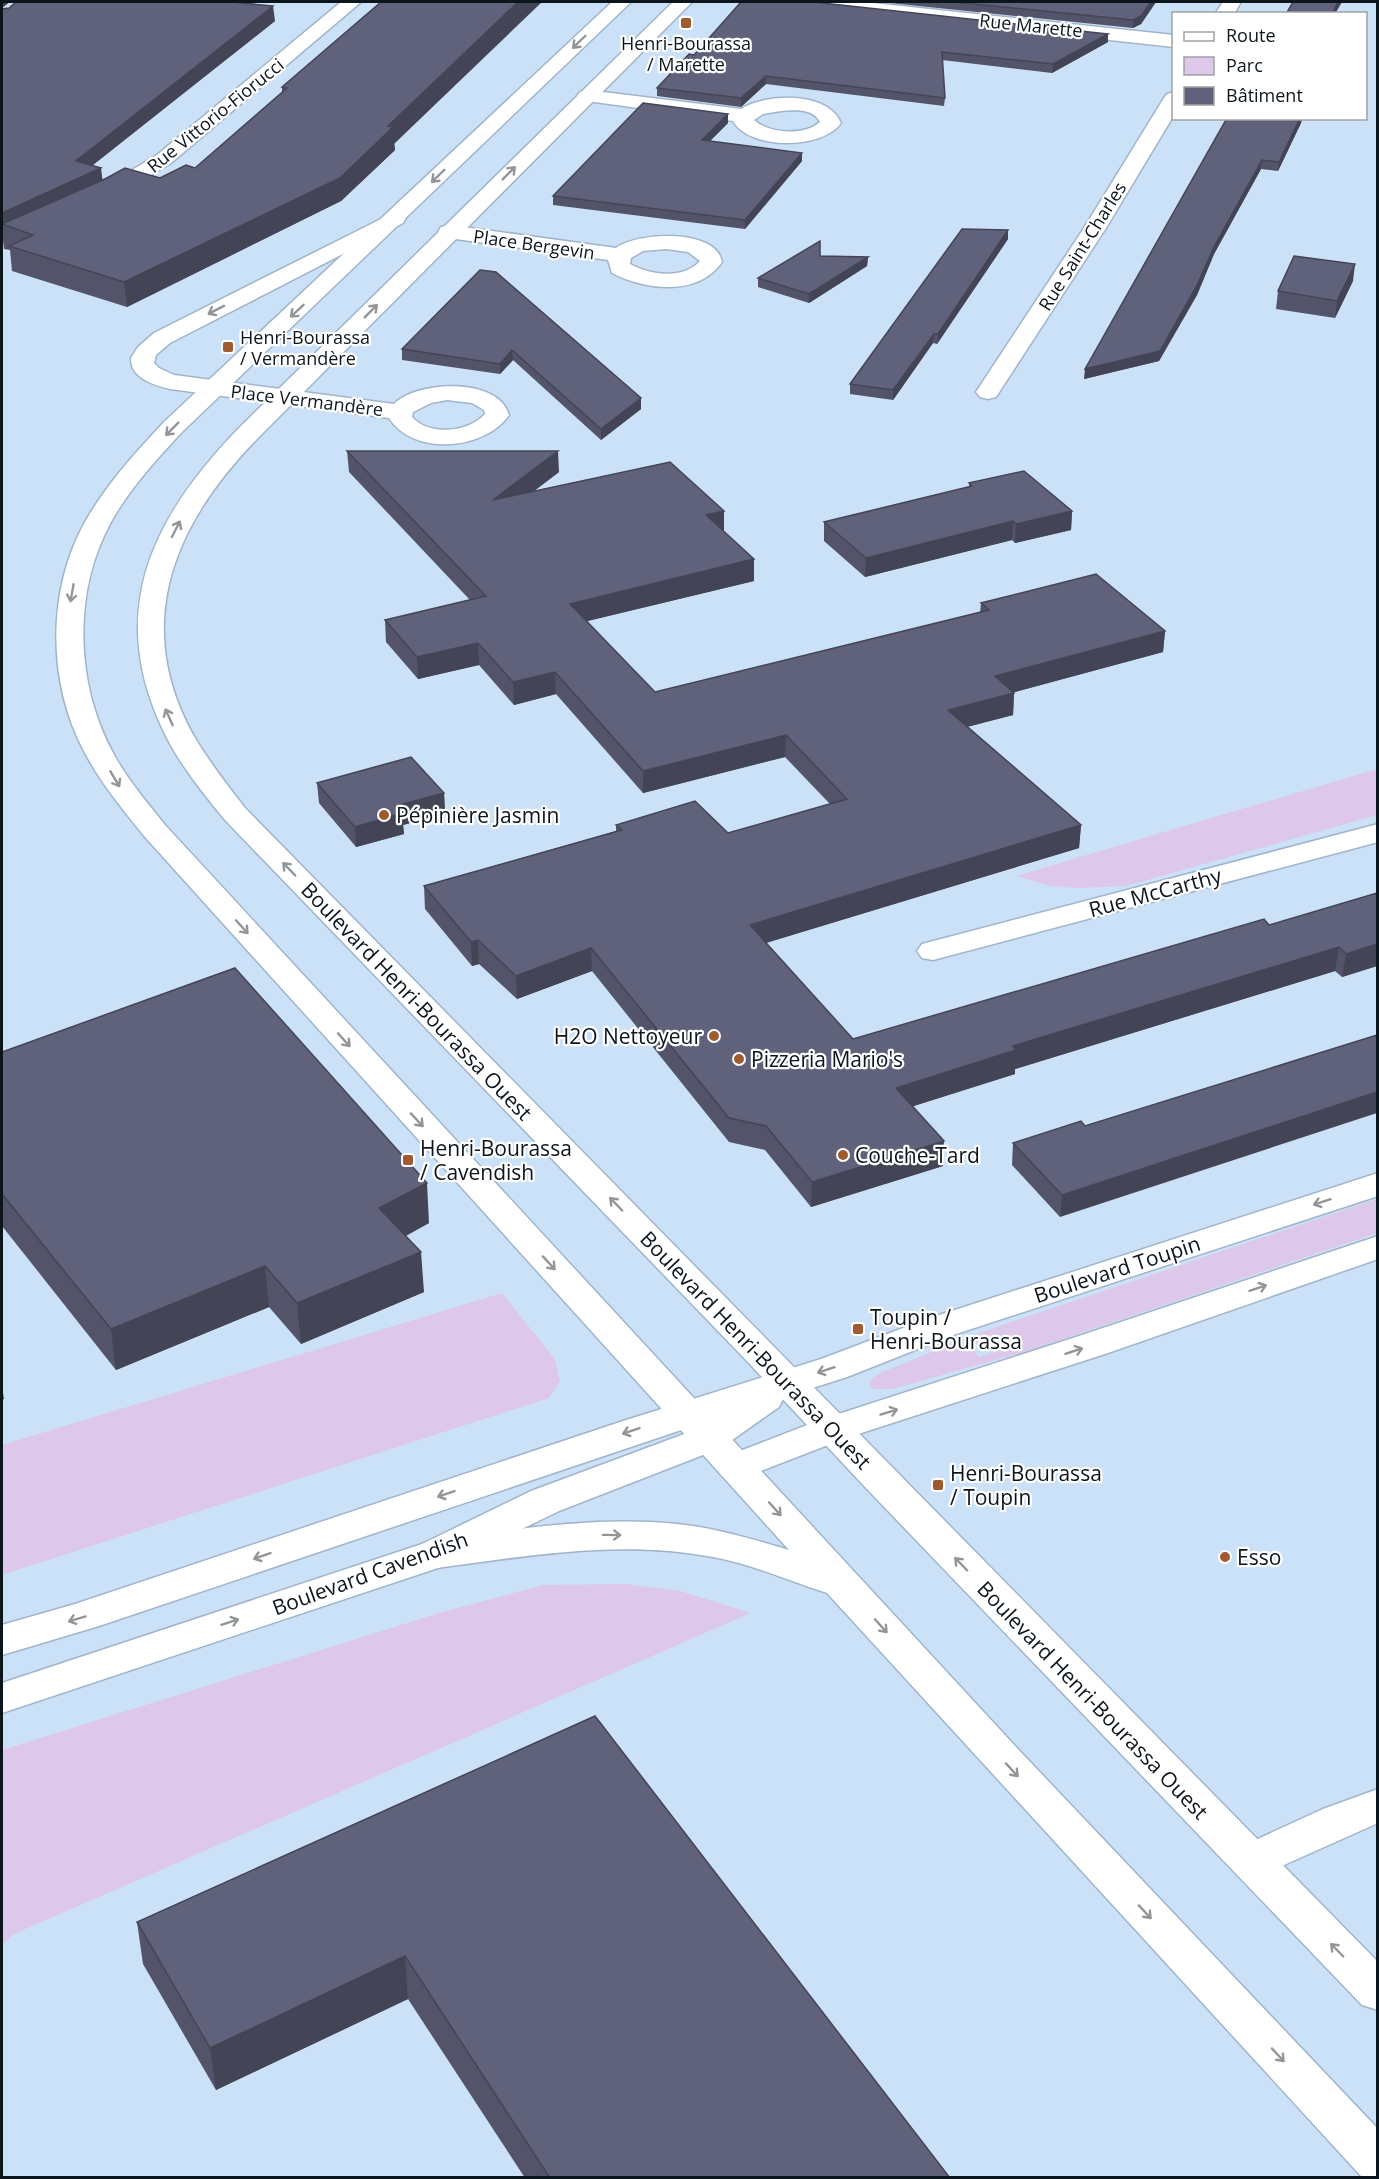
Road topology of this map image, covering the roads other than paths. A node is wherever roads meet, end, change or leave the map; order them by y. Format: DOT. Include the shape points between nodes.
graph roads {
  1 [pos="352,2"];
  2 [pos="622,2"];
  3 [pos="683,2"];
  4 [pos="816,2"];
  5 [pos="1172,41"];
  6 [pos="587,96"];
  7 [pos="1172,100"];
  8 [pos="745,116"];
  9 [pos="90,201"];
  10 [pos="395,218"];
  11 [pos="449,232"];
  12 [pos="620,255"];
  13 [pos="214,389"];
  14 [pos="988,392"];
  15 [pos="285,397"];
  16 [pos="401,412"];
  17 [pos="1377,833"];
  18 [pos="933,951"];
  19 [pos="1377,1184"];
  20 [pos="1377,1247"];
  21 [pos="787,1383"];
  22 [pos="697,1426"];
  23 [pos="833,1429"];
  24 [pos="735,1467"];
  25 [pos="436,1554"];
  26 [pos="841,1582"];
  27 [pos="2,1640"];
  28 [pos="2,1698"];
  29 [pos="1377,1805"];
  30 [pos="1251,1861"];
  31 [pos="1377,1992"];
  32 [pos="1377,2162"];
  1 -- 9 [label="main road, Rue Vittorio-Fiorucci" via="164,159"];
  2 -- 10 [label="main road, one-way"];
  3 -- 6 [label="main road, Boulevard Henri-Bourassa Ouest"];
  4 -- 5 [label="main road, Rue Marette"];
  6 -- 8 [label="main road"];
  11 -- 6 [label="main road, Boulevard Henri-Bourassa Ouest, one-way"];
  7 -- 14 [label="main road, Rue Saint-Charles" via="1095,228"];
  10 -- 13 [label="main road, one-way"];
  10 -- 13 [label="main road, one-way" via="162,338 144,352 144,367 161,379"];
  11 -- 12 [label="main road, Place Bergevin"];
  15 -- 11 [label="main road, Boulevard Henri-Bourassa Ouest, one-way"];
  13 -- 15 [label="main road, Place Vermandère"];
  13 -- 22 [label="main road, one-way" via="155,447 117,492 97,525 75,578 68,626 73,672 97,748 122,790 155,831"];
  15 -- 16 [label="main road, Place Vermandère"];
  21 -- 15 [label="main road, Boulevard Henri-Bourassa Ouest, one-way" via="235,814 198,769 172,725 157,685 149,632 152,596 164,556 203,485"];
  17 -- 18 [label="main road, Rue McCarthy"];
  19 -- 21 [label="main road, Boulevard Toupin, one-way" via="940,1327"];
  23 -- 20 [label="main road, one-way" via="1092,1346"];
  21 -- 22 [label="main road, Boulevard Cavendish"];
  21 -- 23 [label="main road, Boulevard Henri-Bourassa Ouest"];
  22 -- 24 [label="main road"];
  22 -- 25 [label="main road, Boulevard Cavendish"];
  22 -- 27 [label="main road, Boulevard Cavendish, one-way"];
  23 -- 24 [label="main road"];
  30 -- 23 [label="main road, Boulevard Henri-Bourassa Ouest, one-way"];
  24 -- 26 [label="main road, one-way"];
  25 -- 26 [label="main road, one-way" via="575,1537 670,1538 742,1551"];
  28 -- 25 [label="main road, Boulevard Cavendish, one-way"];
  26 -- 32 [label="main road, one-way"];
  29 -- 30 [label="main road"];
  31 -- 30 [label="main road, Boulevard Henri-Bourassa Ouest, one-way"];
}
